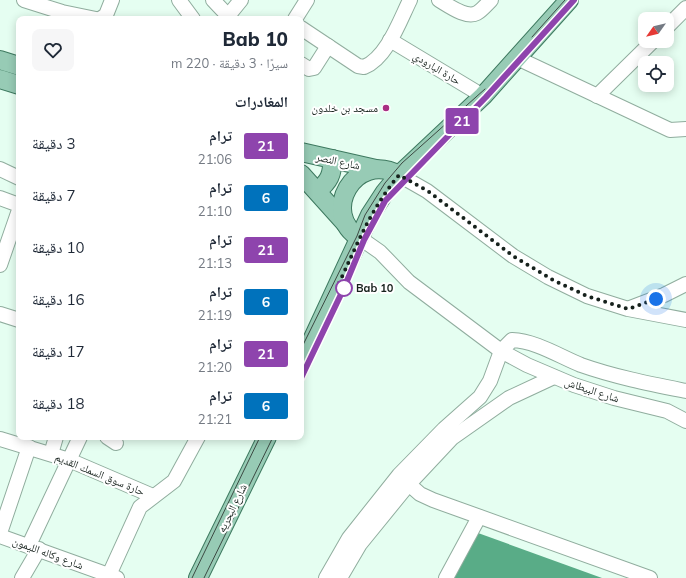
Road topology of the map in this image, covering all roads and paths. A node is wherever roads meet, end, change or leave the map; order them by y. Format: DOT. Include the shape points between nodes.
graph roads {
  1 [pos="24,0"];
  2 [pos="112,0"];
  3 [pos="179,0"];
  4 [pos="213,0"];
  5 [pos="241,0"];
  6 [pos="307,0"];
  7 [pos="410,0"];
  8 [pos="439,0"];
  9 [pos="569,0"];
  10 [pos="684,0"];
  11 [pos="686,4"];
  12 [pos="480,6"];
  13 [pos="686,8"];
  14 [pos="74,16"];
  15 [pos="102,16"];
  16 [pos="191,16"];
  17 [pos="228,16"];
  18 [pos="231,16"];
  19 [pos="297,16"];
  20 [pos="674,20"];
  21 [pos="304,30"];
  22 [pos="390,40"];
  23 [pos="328,46"];
  24 [pos="646,48"];
  25 [pos="517,58"];
  26 [pos="0,60"];
  27 [pos="16,65"];
  28 [pos="304,66"];
  29 [pos="0,79"];
  30 [pos="16,84"];
  31 [pos="483,96"];
  32 [pos="597,96"];
  33 [pos="686,129"];
  34 [pos="304,153"];
  35 [pos="332,159"];
  36 [pos="0,169"];
  37 [pos="376,169"];
  38 [pos="399,175"];
  39 [pos="16,177"];
  40 [pos="304,177"];
  41 [pos="317,191"];
  42 [pos="0,198"];
  43 [pos="16,204"];
  44 [pos="16,219"];
  45 [pos="10,237"];
  46 [pos="360,237"];
  47 [pos="0,265"];
  48 [pos="686,284"];
  49 [pos="628,309"];
  50 [pos="0,314"];
  51 [pos="16,319"];
  52 [pos="686,320"];
  53 [pos="501,351"];
  54 [pos="304,358"];
  55 [pos="554,377"];
  56 [pos="686,391"];
  57 [pos="686,420"];
  58 [pos="0,439"];
  59 [pos="55,440"];
  60 [pos="79,440"];
  61 [pos="196,440"];
  62 [pos="265,440"];
  63 [pos="29,447"];
  64 [pos="51,454"];
  65 [pos="69,460"];
  66 [pos="404,480"];
  67 [pos="153,496"];
  68 [pos="479,516"];
  69 [pos="0,534"];
  70 [pos="34,547"];
  71 [pos="113,576"];
  72 [pos="22,578"];
  73 [pos="198,578"];
  74 [pos="326,578"];
  75 [pos="340,578"];
  76 [pos="446,578"];
  77 [pos="650,578"];
  1 -- 14 [label="street"];
  2 -- 15 [label="street"];
  3 -- 16 [label="street"];
  4 -- 17 [label="street"];
  5 -- 18 [label="street"];
  6 -- 19 [label="street"];
  7 -- 22 [label="street"];
  8 -- 12 [label="street" via="466,14"];
  9 -- 25 [label="main road"];
  10 -- 11 [label="street"];
  13 -- 20 [label="street"];
  21 -- 23 [label="street"];
  22 -- 23 [label="street" via="382,52 364,66 358,66"];
  22 -- 31 [label="street, حارة البارودي"];
  23 -- 28 [label="street" via="314,68 310,70"];
  24 -- 32 [label="street"];
  25 -- 31 [label="main road"];
  25 -- 32 [label="street"];
  26 -- 27 [label="main road"];
  29 -- 30 [label="main road"];
  31 -- 38 [label="main road"];
  32 -- 33 [label="street" via="670,130"];
  34 -- 35 [label="main road, شارع النصر"];
  35 -- 37 [label="main road, شارع النصر"];
  35 -- 41 [label="main road" via="330,178"];
  36 -- 39 [label="street"];
  37 -- 38 [label="main road, شارع النصر"];
  37 -- 46 [label="main road" via="356,177 348,185 344,196 344,217"];
  38 -- 46 [label="main road" via="380,199"];
  38 -- 49 [label="street" via="428,191 513,256 548,277 587,296"];
  40 -- 41 [label="main road"];
  41 -- 46 [label="main road"];
  42 -- 43 [label="street"];
  44 -- 45 [label="street"];
  45 -- 47 [label="street"];
  46 -- 53 [label="street, شارع البيطاش" via="409,282"];
  46 -- 54 [label="main road"];
  48 -- 49 [label="street"];
  49 -- 52 [label="street"];
  50 -- 51 [label="street"];
  53 -- 55 [label="street, شارع البيطاش"];
  53 -- 56 [label="street, شارع البيطاش" via="512,340 527,340 600,371"];
  53 -- 66 [label="street" via="490,381 480,397 444,429"];
  55 -- 57 [label="street, شارع البيطاش" via="594,392 667,411"];
  55 -- 66 [label="street" via="509,398 481,416"];
  58 -- 63 [label="street, حارة سوق السمك القديم"];
  59 -- 64 [label="street"];
  60 -- 65 [label="street"];
  61 -- 67 [label="street" via="174,481"];
  62 -- 73 [label="main road, شارع البحريه"];
  63 -- 64 [label="street, حارة سوق السمك القديم"];
  63 -- 69 [label="street"];
  64 -- 65 [label="street, حارة سوق السمك القديم"];
  65 -- 67 [label="street, حارة سوق السمك القديم"];
  65 -- 70 [label="street"];
  66 -- 68 [label="street" via="420,494"];
  66 -- 74 [label="street" via="349,538"];
  66 -- 75 [label="street"];
  67 -- 71 [label="street" via="140,507"];
  68 -- 76 [label="street"];
  68 -- 77 [label="street"];
  69 -- 70 [label="street, شارع وكاله الليمون"];
  70 -- 71 [label="street, شارع وكاله الليمون"];
  70 -- 72 [label="street"];
}
